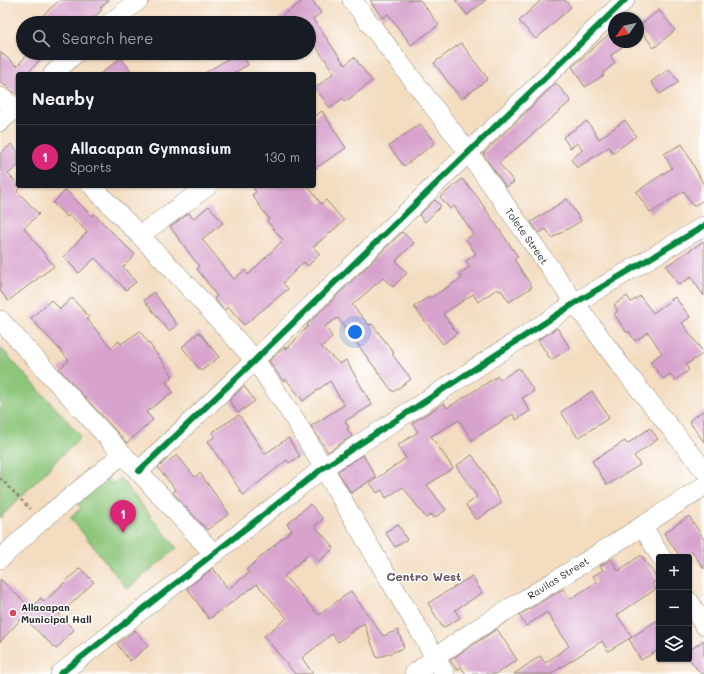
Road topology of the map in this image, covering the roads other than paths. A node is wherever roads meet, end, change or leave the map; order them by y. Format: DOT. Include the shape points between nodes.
graph roads {
  1 [pos="139,0"];
  2 [pos="352,0"];
  3 [pos="625,0"];
  4 [pos="119,16"];
  5 [pos="68,60"];
  6 [pos="55,72"];
  7 [pos="0,97"];
  8 [pos="16,107"];
  9 [pos="16,109"];
  10 [pos="0,122"];
  11 [pos="468,152"];
  12 [pos="94,188"];
  13 [pos="205,188"];
  14 [pos="704,226"];
  15 [pos="140,235"];
  16 [pos="575,304"];
  17 [pos="0,320"];
  18 [pos="255,360"];
  19 [pos="123,454"];
  20 [pos="323,468"];
  21 [pos="704,470"];
  22 [pos="139,471"];
  23 [pos="704,486"];
  24 [pos="642,527"];
  25 [pos="214,554"];
  26 [pos="660,554"];
  27 [pos="0,559"];
  28 [pos="692,606"];
  29 [pos="704,624"];
  30 [pos="434,657"];
  31 [pos="60,674"];
  32 [pos="414,674"];
  33 [pos="445,674"];
  1 -- 4 [label="street"];
  2 -- 11 [label="street, Tolete Street"];
  3 -- 11 [label="street"];
  5 -- 6 [label="street"];
  7 -- 8 [label="street"];
  9 -- 10 [label="street"];
  11 -- 16 [label="street, Tolete Street"];
  11 -- 18 [label="street"];
  12 -- 15 [label="street"];
  13 -- 15 [label="street"];
  14 -- 16 [label="street"];
  15 -- 18 [label="street"];
  16 -- 20 [label="street"];
  16 -- 21 [label="street, Tolete Street"];
  17 -- 19 [label="street"];
  18 -- 20 [label="street" via="294,418"];
  18 -- 22 [label="street"];
  19 -- 22 [label="street"];
  19 -- 27 [label="street" via="41,521"];
  20 -- 25 [label="street"];
  20 -- 30 [label="street"];
  22 -- 25 [label="street"];
  23 -- 24 [label="street, Ravilas Street"];
  24 -- 26 [label="street"];
  24 -- 30 [label="street, Ravilas Street"];
  25 -- 31 [label="street"];
  28 -- 29 [label="street"];
  30 -- 32 [label="street, Ravilas Street"];
  30 -- 33 [label="street"];
}
